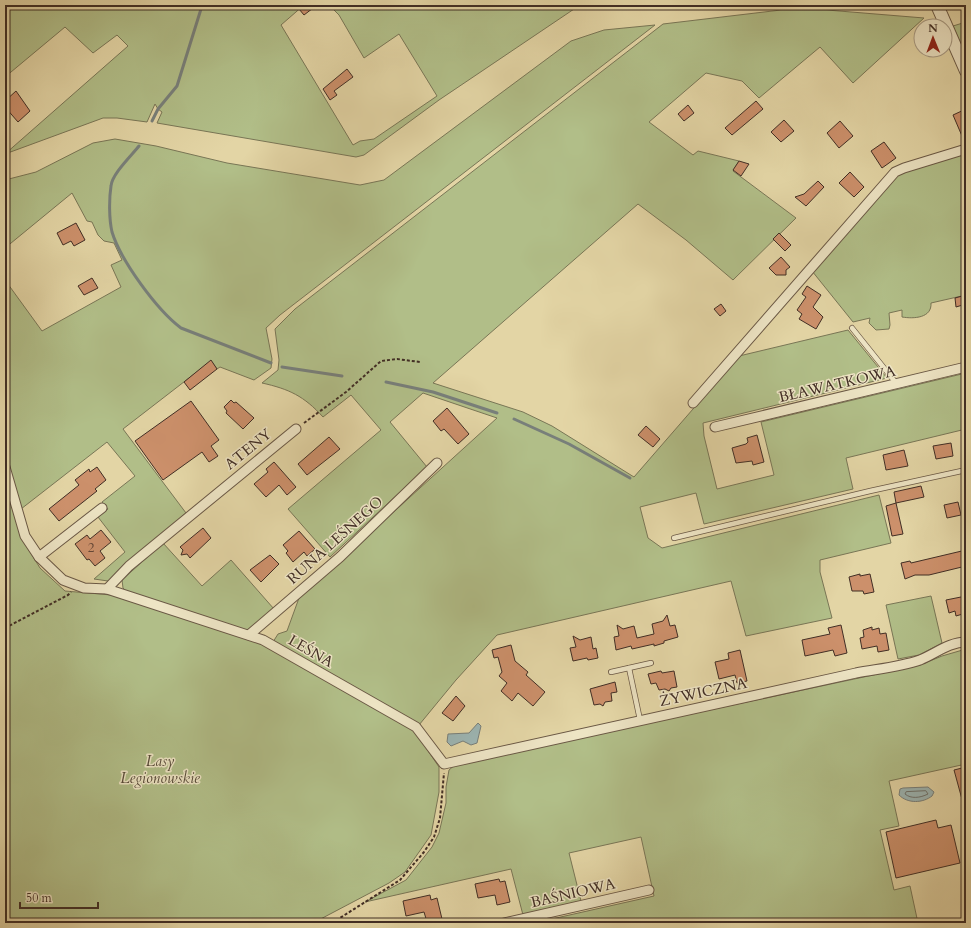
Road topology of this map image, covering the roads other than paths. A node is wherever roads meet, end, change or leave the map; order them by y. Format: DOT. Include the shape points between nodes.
graph roads {
  1 [pos="937,5"];
  2 [pos="966,71"];
  3 [pos="966,149"];
  4 [pos="852,328"];
  5 [pos="966,367"];
  6 [pos="897,384"];
  7 [pos="693,403"];
  8 [pos="715,427"];
  9 [pos="296,428"];
  10 [pos="437,463"];
  11 [pos="5,467"];
  12 [pos="966,470"];
  13 [pos="102,508"];
  14 [pos="674,538"];
  15 [pos="39,557"];
  16 [pos="107,589"];
  17 [pos="249,634"];
  18 [pos="966,642"];
  19 [pos="651,663"];
  20 [pos="629,668"];
  21 [pos="611,672"];
  22 [pos="640,720"];
  23 [pos="444,764"];
  24 [pos="649,890"];
  25 [pos="504,923"];
  1 -- 2 [label="street"];
  3 -- 7 [label="street" via="895,172"];
  4 -- 6 [label="lane"];
  5 -- 6 [label="street, BŁAWATKOWA"];
  6 -- 8 [label="street, BŁAWATKOWA"];
  9 -- 16 [label="street, ATENY" via="129,566"];
  10 -- 17 [label="street, RUNA LEŚNEGO" via="340,557"];
  11 -- 15 [label="street, LEŚNA" via="25,536"];
  12 -- 14 [label="lane"];
  13 -- 15 [label="street"];
  15 -- 16 [label="street, LEŚNA" via="64,580 76,586"];
  16 -- 17 [label="street, LEŚNA"];
  17 -- 23 [label="street, LEŚNA" via="293,656 416,727"];
  18 -- 22 [label="street, ŻYWICZNA" via="952,644 910,663"];
  19 -- 20 [label="lane"];
  20 -- 21 [label="lane"];
  20 -- 22 [label="lane"];
  22 -- 23 [label="street, ŻYWICZNA"];
  24 -- 25 [label="street, BAŚNIOWA"];
}
